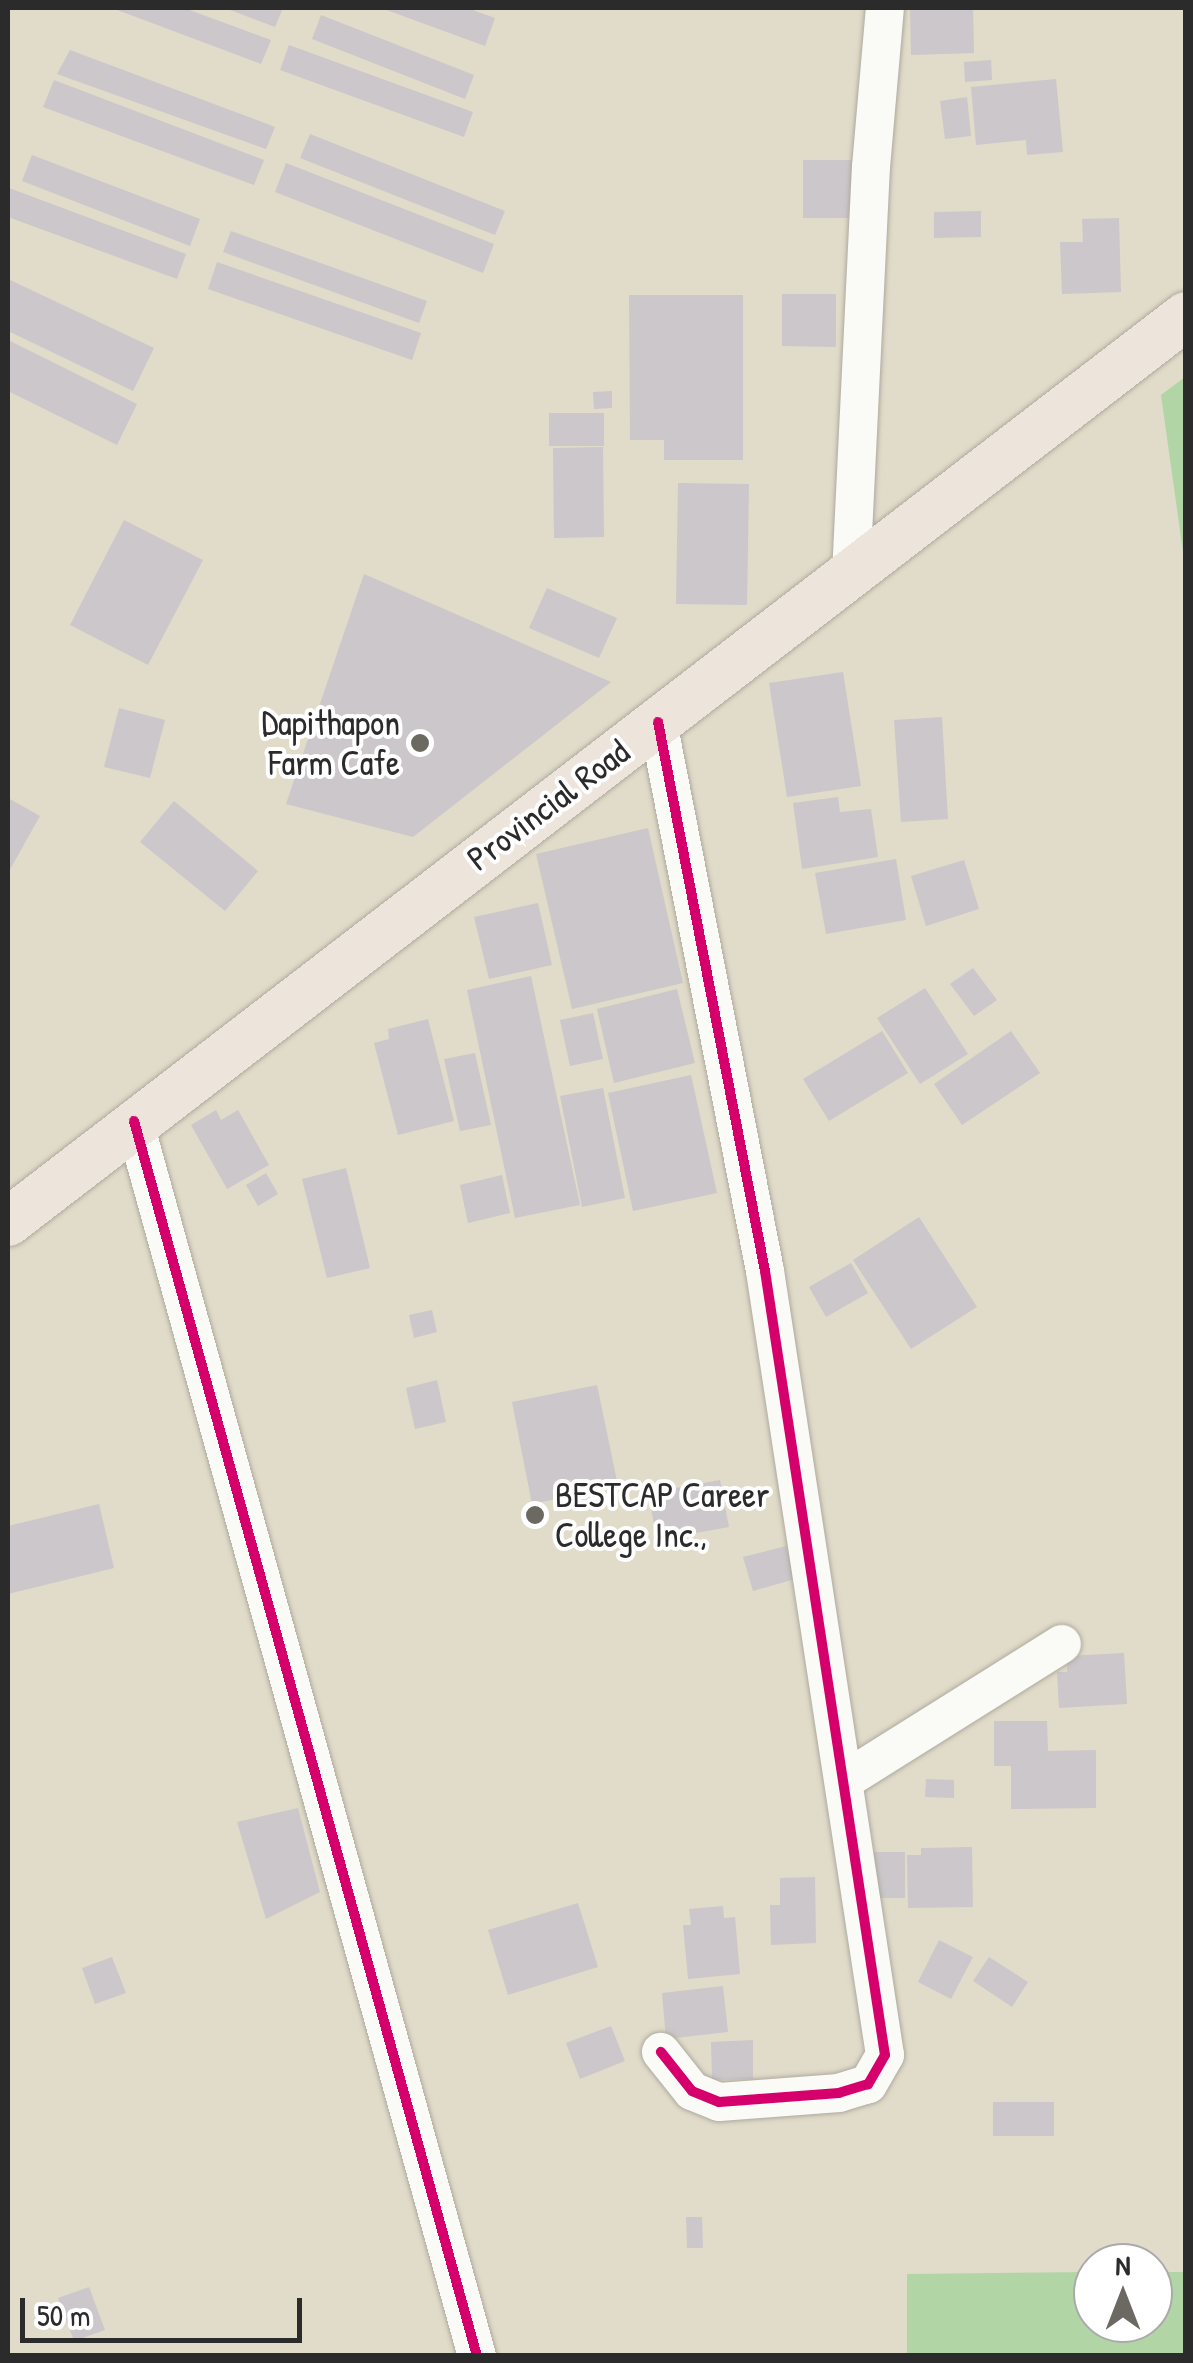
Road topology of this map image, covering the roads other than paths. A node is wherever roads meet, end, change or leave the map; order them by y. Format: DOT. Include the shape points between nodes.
graph roads {
  1 [pos="884,8"];
  2 [pos="1186,316"];
  3 [pos="851,575"];
  4 [pos="658,722"];
  5 [pos="134,1122"];
  6 [pos="8,1222"];
  7 [pos="1062,1644"];
  8 [pos="845,1780"];
  9 [pos="661,2052"];
  10 [pos="477,2356"];
  1 -- 3 [label="street"];
  2 -- 3 [label="main road, Provincial Road"];
  3 -- 4 [label="main road, Provincial Road"];
  4 -- 5 [label="main road, Provincial Road"];
  4 -- 8 [label="street" via="765,1271"];
  5 -- 6 [label="main road, Provincial Road"];
  5 -- 10 [label="street"];
  7 -- 8 [label="street"];
  8 -- 9 [label="street" via="885,2056 868,2084 838,2093 719,2102 692,2091"];
}
